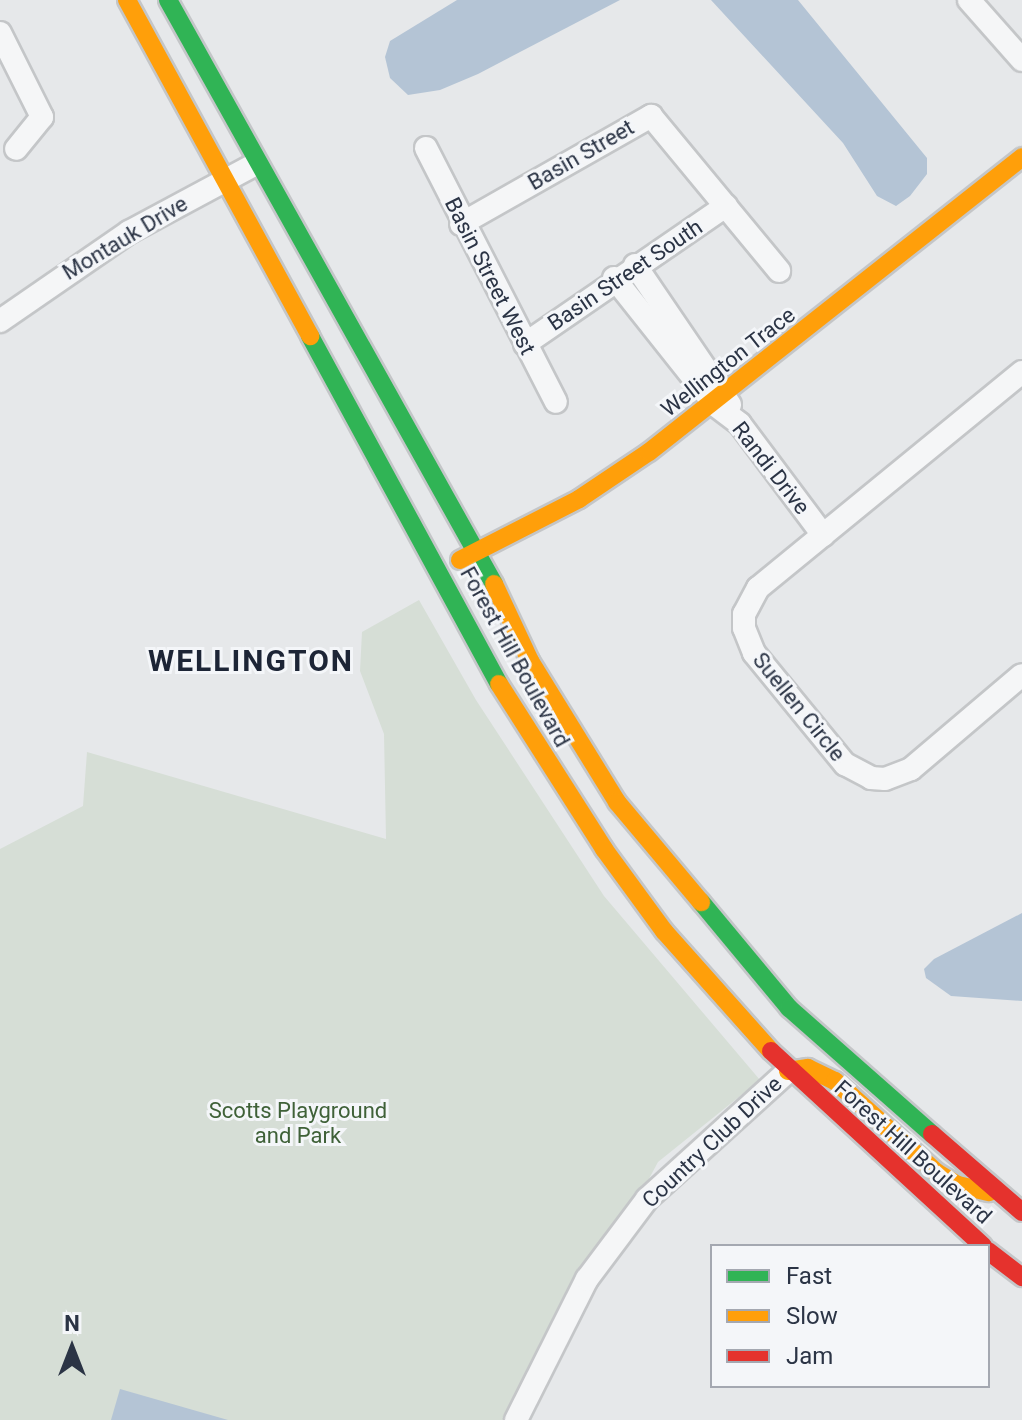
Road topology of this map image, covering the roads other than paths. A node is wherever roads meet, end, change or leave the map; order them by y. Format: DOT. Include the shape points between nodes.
graph roads {
  1 [pos="127,0"];
  2 [pos="168,0"];
  3 [pos="969,0"];
  4 [pos="0,33"];
  5 [pos="1022,60"];
  6 [pos="426,148"];
  7 [pos="16,149"];
  8 [pos="1022,157"];
  9 [pos="256,164"];
  10 [pos="226,180"];
  11 [pos="726,206"];
  12 [pos="461,224"];
  13 [pos="635,265"];
  14 [pos="779,271"];
  15 [pos="614,278"];
  16 [pos="0,321"];
  17 [pos="525,344"];
  18 [pos="1022,372"];
  19 [pos="721,400"];
  20 [pos="556,402"];
  21 [pos="823,535"];
  22 [pos="478,550"];
  23 [pos="440,571"];
  24 [pos="1022,675"];
  25 [pos="788,1071"];
  26 [pos="995,1191"];
  27 [pos="1022,1212"];
  28 [pos="981,1244"];
  29 [pos="990,1253"];
  30 [pos="1022,1277"];
  31 [pos="516,1420"];
  1 -- 10 [label="main road, Forest Hill Boulevard"];
  2 -- 9 [label="main road, Forest Hill Boulevard"];
  3 -- 5 [label="street"];
  4 -- 7 [label="street" via="42,117"];
  6 -- 12 [label="street, Basin Street West"];
  8 -- 19 [label="main road, Wellington Trace"];
  9 -- 10 [label="street, Montauk Drive"];
  9 -- 22 [label="main road, Forest Hill Boulevard"];
  10 -- 16 [label="street, Montauk Drive" via="129,232"];
  10 -- 23 [label="main road, Forest Hill Boulevard"];
  11 -- 12 [label="street, Basin Street" via="651,116"];
  11 -- 13 [label="street, Basin Street South"];
  11 -- 14 [label="street, Basin Street"];
  12 -- 17 [label="street, Basin Street West"];
  13 -- 15 [label="street, Basin Street South"];
  13 -- 19 [label="street"];
  15 -- 17 [label="street, Basin Street South"];
  15 -- 19 [label="street"];
  17 -- 20 [label="street, Basin Street West"];
  18 -- 21 [label="street, Suellen Circle"];
  19 -- 21 [label="street, Randi Drive"];
  19 -- 22 [label="main road, Wellington Trace" via="579,499"];
  21 -- 24 [label="street, Suellen Circle" via="758,588 744,614 744,628 754,653 857,774 899,776"];
  22 -- 23 [label="main road, Wellington Trace"];
  22 -- 26 [label="main road, Forest Hill Boulevard" via="530,661 626,813 789,1008"];
  23 -- 25 [label="main road, Forest Hill Boulevard" via="511,707 604,849 664,931"];
  25 -- 26 [label="main road" via="808,1068 835,1081 936,1172 958,1185"];
  25 -- 28 [label="main road, Forest Hill Boulevard"];
  25 -- 31 [label="street, Country Club Drive" via="647,1199 587,1279"];
  26 -- 27 [label="main road, Forest Hill Boulevard"];
  29 -- 30 [label="main road, Forest Hill Boulevard"];
}
